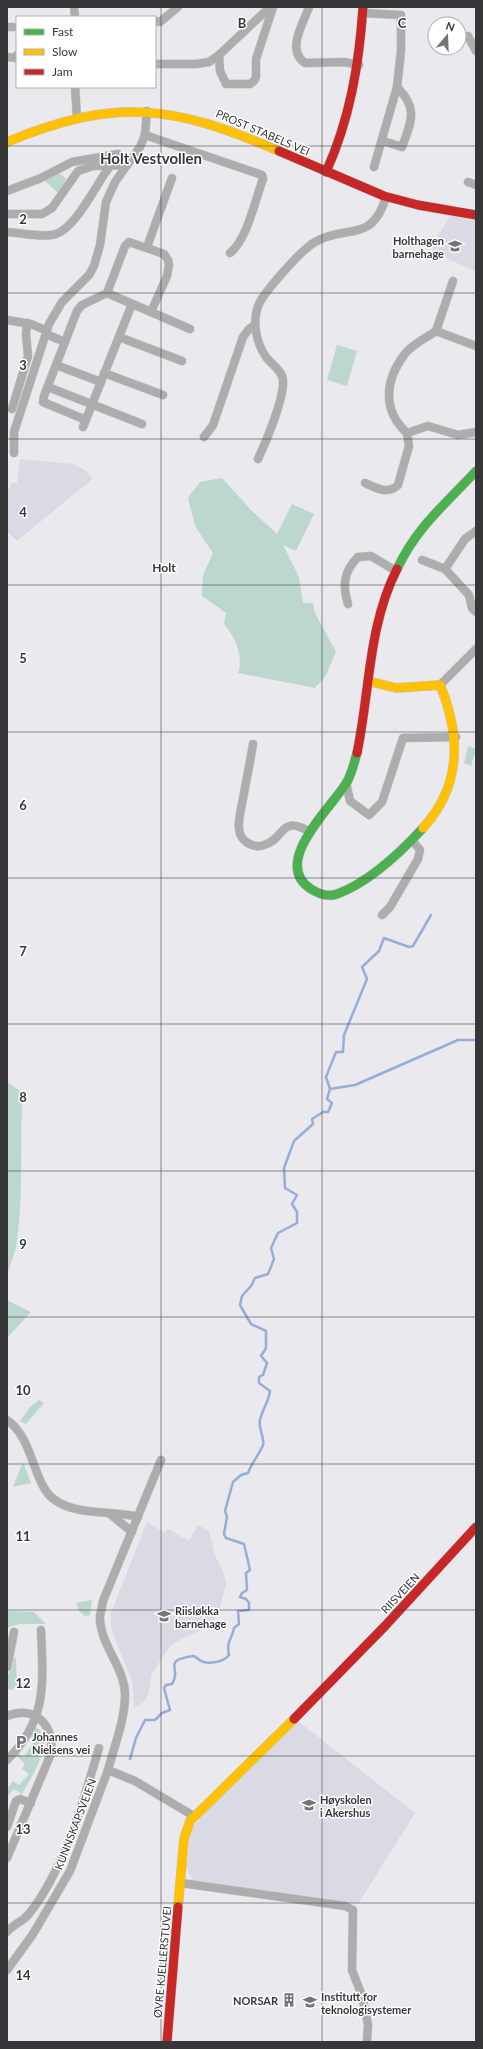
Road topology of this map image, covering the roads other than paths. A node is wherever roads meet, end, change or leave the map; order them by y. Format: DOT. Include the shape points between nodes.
graph roads {
  1 [pos="178,7"];
  2 [pos="270,7"];
  3 [pos="273,7"];
  4 [pos="309,7"];
  5 [pos="363,10"];
  6 [pos="156,21"];
  7 [pos="468,36"];
  8 [pos="476,51"];
  9 [pos="219,55"];
  10 [pos="156,64"];
  11 [pos="359,65"];
  12 [pos="398,87"];
  13 [pos="75,88"];
  14 [pos="147,111"];
  15 [pos="77,118"];
  16 [pos="145,135"];
  17 [pos="383,141"];
  18 [pos="7,142"];
  19 [pos="118,154"];
  20 [pos="111,165"];
  21 [pos="127,165"];
  22 [pos="374,167"];
  23 [pos="60,168"];
  24 [pos="326,172"];
  25 [pos="172,178"];
  26 [pos="71,179"];
  27 [pos="7,191"];
  28 [pos="386,197"];
  29 [pos="7,214"];
  30 [pos="476,215"];
  31 [pos="7,232"];
  32 [pos="146,247"];
  33 [pos="230,253"];
  34 [pos="453,281"];
  35 [pos="107,293"];
  36 [pos="132,304"];
  37 [pos="151,312"];
  38 [pos="7,320"];
  39 [pos="27,323"];
  40 [pos="255,325"];
  41 [pos="190,329"];
  42 [pos="436,330"];
  43 [pos="46,333"];
  44 [pos="119,337"];
  45 [pos="65,342"];
  46 [pos="476,346"];
  47 [pos="182,361"];
  48 [pos="56,365"];
  49 [pos="104,373"];
  50 [pos="101,382"];
  51 [pos="48,387"];
  52 [pos="163,395"];
  53 [pos="92,405"];
  54 [pos="12,409"];
  55 [pos="142,424"];
  56 [pos="10,432"];
  57 [pos="476,432"];
  58 [pos="407,433"];
  59 [pos="204,437"];
  60 [pos="14,454"];
  61 [pos="258,459"];
  62 [pos="476,471"];
  63 [pos="365,483"];
  64 [pos="476,531"];
  65 [pos="422,560"];
  66 [pos="446,569"];
  67 [pos="396,571"];
  68 [pos="348,604"];
  69 [pos="476,612"];
  70 [pos="476,649"];
  71 [pos="368,681"];
  72 [pos="440,685"];
  73 [pos="456,736"];
  74 [pos="253,744"];
  75 [pos="346,782"];
  76 [pos="310,832"];
  77 [pos="412,840"];
  78 [pos="382,915"];
  79 [pos="7,1420"];
  80 [pos="161,1460"];
  81 [pos="110,1514"];
  82 [pos="138,1517"];
  83 [pos="476,1528"];
  84 [pos="132,1532"];
  85 [pos="41,1630"];
  86 [pos="14,1632"];
  87 [pos="7,1667"];
  88 [pos="7,1716"];
  89 [pos="36,1717"];
  90 [pos="99,1748"];
  91 [pos="7,1760"];
  92 [pos="108,1770"];
  93 [pos="31,1803"];
  94 [pos="192,1815"];
  95 [pos="7,1827"];
  96 [pos="7,1858"];
  97 [pos="181,1883"];
  98 [pos="7,1932"];
  99 [pos="7,1970"];
  100 [pos="167,2042"];
  101 [pos="367,2042"];
  1 -- 6 [label="street" via="160,22"];
  2 -- 9 [label="street"];
  3 -- 9 [label="street" via="258,54 254,81 250,84 226,84 220,71"];
  4 -- 11 [label="street" via="295,46 300,60 305,63 344,62"];
  5 -- 11 [label="street"];
  5 -- 12 [label="street" via="401,15"];
  7 -- 8 [label="street"];
  9 -- 10 [label="street" via="203,63"];
  11 -- 24 [label="street" via="346,123"];
  12 -- 17 [label="street"];
  12 -- 17 [label="street" via="408,101 412,119 402,147"];
  13 -- 15 [label="street"];
  14 -- 15 [label="street, PROST STABELS VEI" via="115,111"];
  14 -- 16 [label="street"];
  14 -- 24 [label="street, PROST STABELS VEI" via="184,116 220,126"];
  15 -- 18 [label="street, PROST STABELS VEI"];
  16 -- 21 [label="street"];
  16 -- 33 [label="street" via="262,175 263,179 246,228 235,249"];
  17 -- 22 [label="street"];
  19 -- 23 [label="street" via="78,161"];
  20 -- 21 [label="street"];
  20 -- 26 [label="street" via="84,168"];
  20 -- 31 [label="street" via="77,216 63,230 48,235"];
  21 -- 43 [label="street" via="114,182 106,202 94,266 89,275 62,302"];
  23 -- 26 [label="street"];
  23 -- 27 [label="street"];
  24 -- 28 [label="street, PROST STABELS VEI"];
  25 -- 32 [label="street"];
  26 -- 29 [label="street" via="59,199 46,212 38,215"];
  28 -- 30 [label="street, PROST STABELS VEI"];
  28 -- 40 [label="street" via="380,212 365,228 321,240 306,249 262,299"];
  32 -- 35 [label="street" via="134,242 129,242 125,246"];
  32 -- 37 [label="street" via="164,254 169,265"];
  34 -- 42 [label="street"];
  35 -- 36 [label="street"];
  35 -- 45 [label="street" via="82,305 77,311"];
  36 -- 37 [label="street"];
  36 -- 44 [label="street"];
  37 -- 41 [label="street"];
  38 -- 39 [label="street"];
  39 -- 43 [label="street"];
  39 -- 54 [label="street" via="28,356"];
  40 -- 59 [label="street" via="243,337 215,419"];
  40 -- 61 [label="street" via="262,350 280,373 283,382"];
  42 -- 46 [label="street"];
  42 -- 58 [label="street" via="404,354 393,374 388,398 390,408 393,417"];
  43 -- 45 [label="street"];
  43 -- 56 [label="street"];
  44 -- 47 [label="street"];
  44 -- 49 [label="street"];
  45 -- 48 [label="street"];
  48 -- 50 [label="street"];
  48 -- 51 [label="street"];
  49 -- 50 [label="street"];
  49 -- 52 [label="street"];
  50 -- 53 [label="street"];
  51 -- 53 [label="street"];
  51 -- 53 [label="street" via="43,402 84,423"];
  53 -- 55 [label="street"];
  56 -- 60 [label="street"];
  57 -- 58 [label="street" via="458,435 428,426"];
  58 -- 63 [label="street" via="409,446 398,485 387,491"];
  62 -- 67 [label="street" via="435,512 420,531"];
  64 -- 66 [label="street" via="465,539"];
  65 -- 66 [label="street"];
  66 -- 69 [label="street" via="469,595 472,608"];
  67 -- 68 [label="street" via="371,556 358,557 346,573 344,593"];
  67 -- 71 [label="street" via="389,584 378,620"];
  70 -- 72 [label="street"];
  71 -- 72 [label="street" via="400,690"];
  71 -- 75 [label="street" via="357,750"];
  72 -- 73 [label="street" via="450,707"];
  73 -- 75 [label="street" via="403,738 382,802 368,815 350,802"];
  73 -- 77 [label="street" via="450,783 439,810"];
  74 -- 76 [label="street" via="240,818 239,831 245,841 252,846 264,846 285,826 294,824"];
  75 -- 76 [label="street"];
  76 -- 77 [label="street" via="298,852 297,864 306,886 325,895 334,895 352,887"];
  77 -- 78 [label="street" via="420,850 418,859 390,907"];
  79 -- 81 [label="street" via="23,1437 48,1495 70,1507"];
  80 -- 82 [label="street"];
  81 -- 82 [label="street" via="121,1513"];
  81 -- 84 [label="street"];
  82 -- 84 [label="street"];
  83 -- 94 [label="street, RIISVEIEN" via="340,1673 211,1801"];
  84 -- 92 [label="street" via="103,1601 100,1617 103,1634 121,1676 125,1694"];
  85 -- 89 [label="street" via="42,1697"];
  86 -- 87 [label="street"];
  88 -- 89 [label="street" via="20,1713"];
  89 -- 91 [label="street"];
  89 -- 93 [label="street" via="47,1725 52,1744 50,1756"];
  90 -- 98 [label="street" via="83,1800 58,1865 28,1915"];
  92 -- 94 [label="street, KUNNSKAPSVEIEN" via="135,1781"];
  92 -- 99 [label="street, KUNNSKAPSVEIEN" via="67,1878 33,1934"];
  93 -- 95 [label="street" via="20,1799 16,1801"];
  93 -- 96 [label="street"];
  94 -- 97 [label="street" via="184,1839"];
  97 -- 100 [label="street, ØVRE KJELLERSTUVEI"];
  97 -- 101 [label="street" via="345,1906 353,1910 352,1970 362,1996 368,2024"];
}
